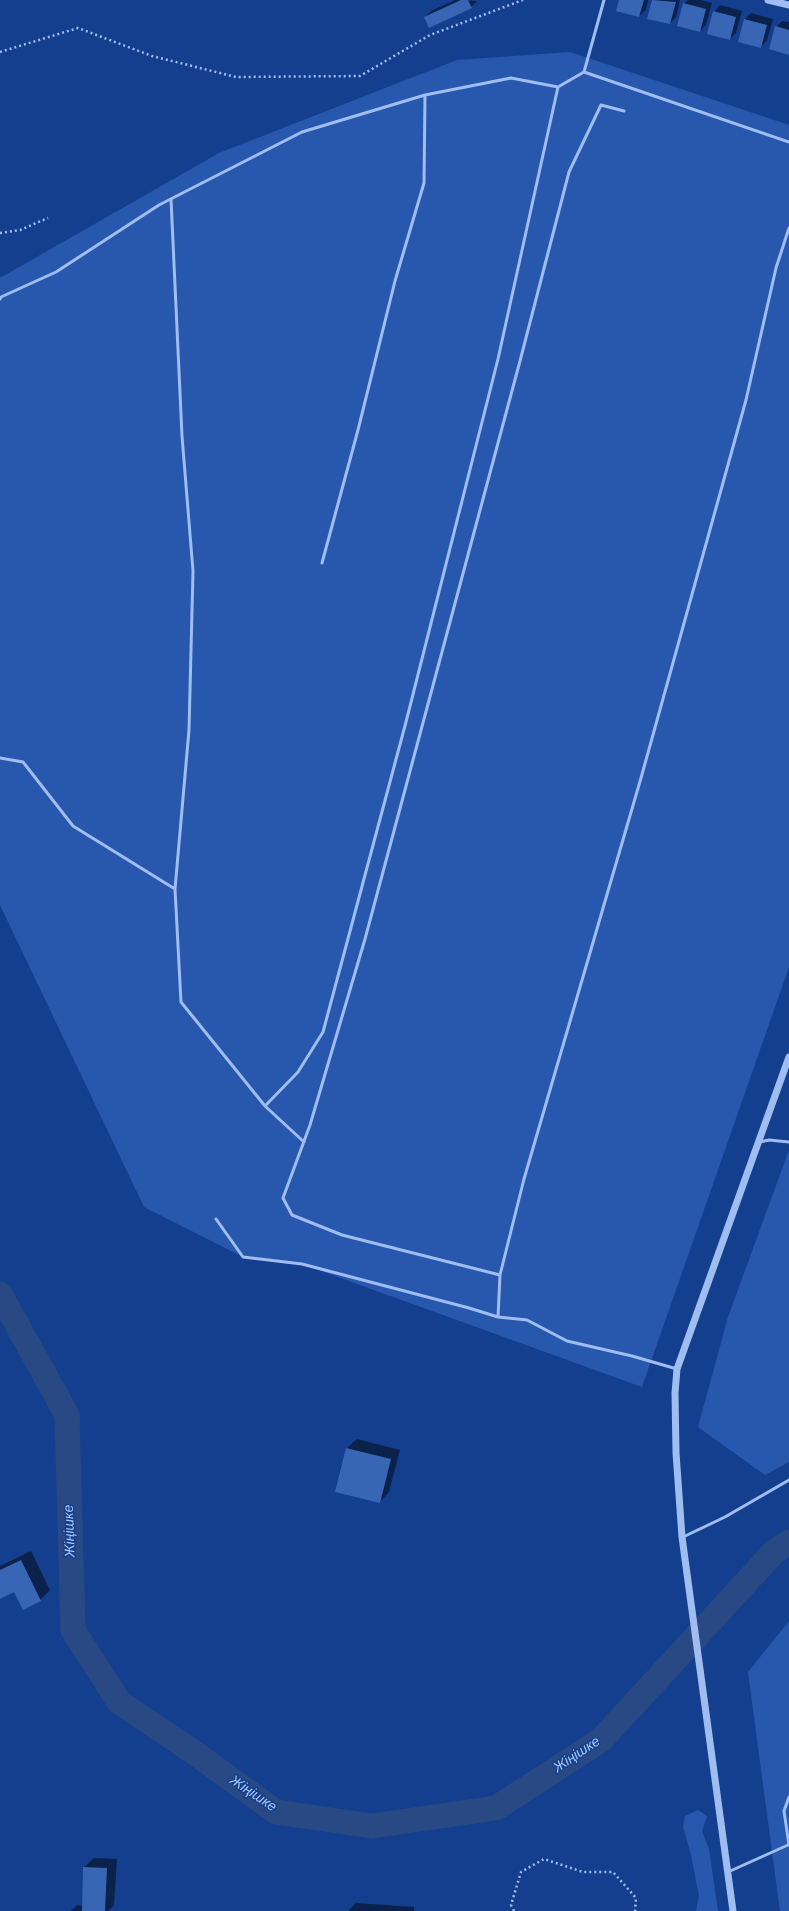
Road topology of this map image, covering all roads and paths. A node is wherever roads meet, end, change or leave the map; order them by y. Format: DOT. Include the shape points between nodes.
graph roads {
  1 [pos="523,0"];
  2 [pos="604,0"];
  3 [pos="768,0"];
  4 [pos="789,5"];
  5 [pos="0,52"];
  6 [pos="584,72"];
  7 [pos="558,87"];
  8 [pos="425,95"];
  9 [pos="624,111"];
  10 [pos="789,142"];
  11 [pos="171,199"];
  12 [pos="48,218"];
  13 [pos="789,228"];
  14 [pos="0,233"];
  15 [pos="0,299"];
  16 [pos="322,563"];
  17 [pos="0,758"];
  18 [pos="175,889"];
  19 [pos="789,1057"];
  20 [pos="265,1106"];
  21 [pos="304,1142"];
  22 [pos="789,1142"];
  23 [pos="758,1143"];
  24 [pos="216,1219"];
  25 [pos="500,1276"];
  26 [pos="498,1317"];
  27 [pos="677,1369"];
  28 [pos="789,1480"];
  29 [pos="682,1537"];
  30 [pos="789,1797"];
  31 [pos="789,1845"];
  32 [pos="727,1872"];
  33 [pos="514,1911"];
  34 [pos="635,1911"];
  35 [pos="732,1911"];
  1 -- 5 [label="path" via="430,35 360,76 236,77 152,56 78,28"];
  2 -- 6 [label="lane"];
  3 -- 4 [label="street"];
  6 -- 7 [label="lane"];
  6 -- 10 [label="lane"];
  7 -- 8 [label="lane" via="511,78"];
  7 -- 20 [label="lane" via="498,358 406,722 323,1032 298,1072"];
  8 -- 11 [label="lane" via="302,132"];
  8 -- 16 [label="lane" via="424,183 395,281"];
  9 -- 21 [label="lane" via="602,105 568,172 365,939"];
  11 -- 15 [label="lane" via="56,272"];
  11 -- 18 [label="lane" via="182,436 193,571 189,730"];
  12 -- 14 [label="path" via="20,230"];
  13 -- 25 [label="lane" via="776,268 744,408 643,770 524,1179"];
  17 -- 18 [label="lane" via="23,762 73,826"];
  18 -- 20 [label="lane" via="180,1002"];
  19 -- 23 [label="street"];
  20 -- 21 [label="lane"];
  21 -- 25 [label="lane" via="283,1198 292,1214 342,1235"];
  22 -- 23 [label="lane" via="769,1140"];
  23 -- 27 [label="street"];
  24 -- 26 [label="lane" via="243,1257 302,1264"];
  25 -- 26 [label="lane"];
  26 -- 27 [label="lane" via="527,1320 566,1341"];
  27 -- 29 [label="street" via="676,1453"];
  28 -- 29 [label="lane" via="725,1517"];
  29 -- 32 [label="street"];
  30 -- 31 [label="lane" via="784,1811"];
  31 -- 32 [label="lane"];
  32 -- 35 [label="street"];
  33 -- 34 [label="path" via="511,1905 521,1872 544,1859 583,1872 613,1872 636,1898"];
}
